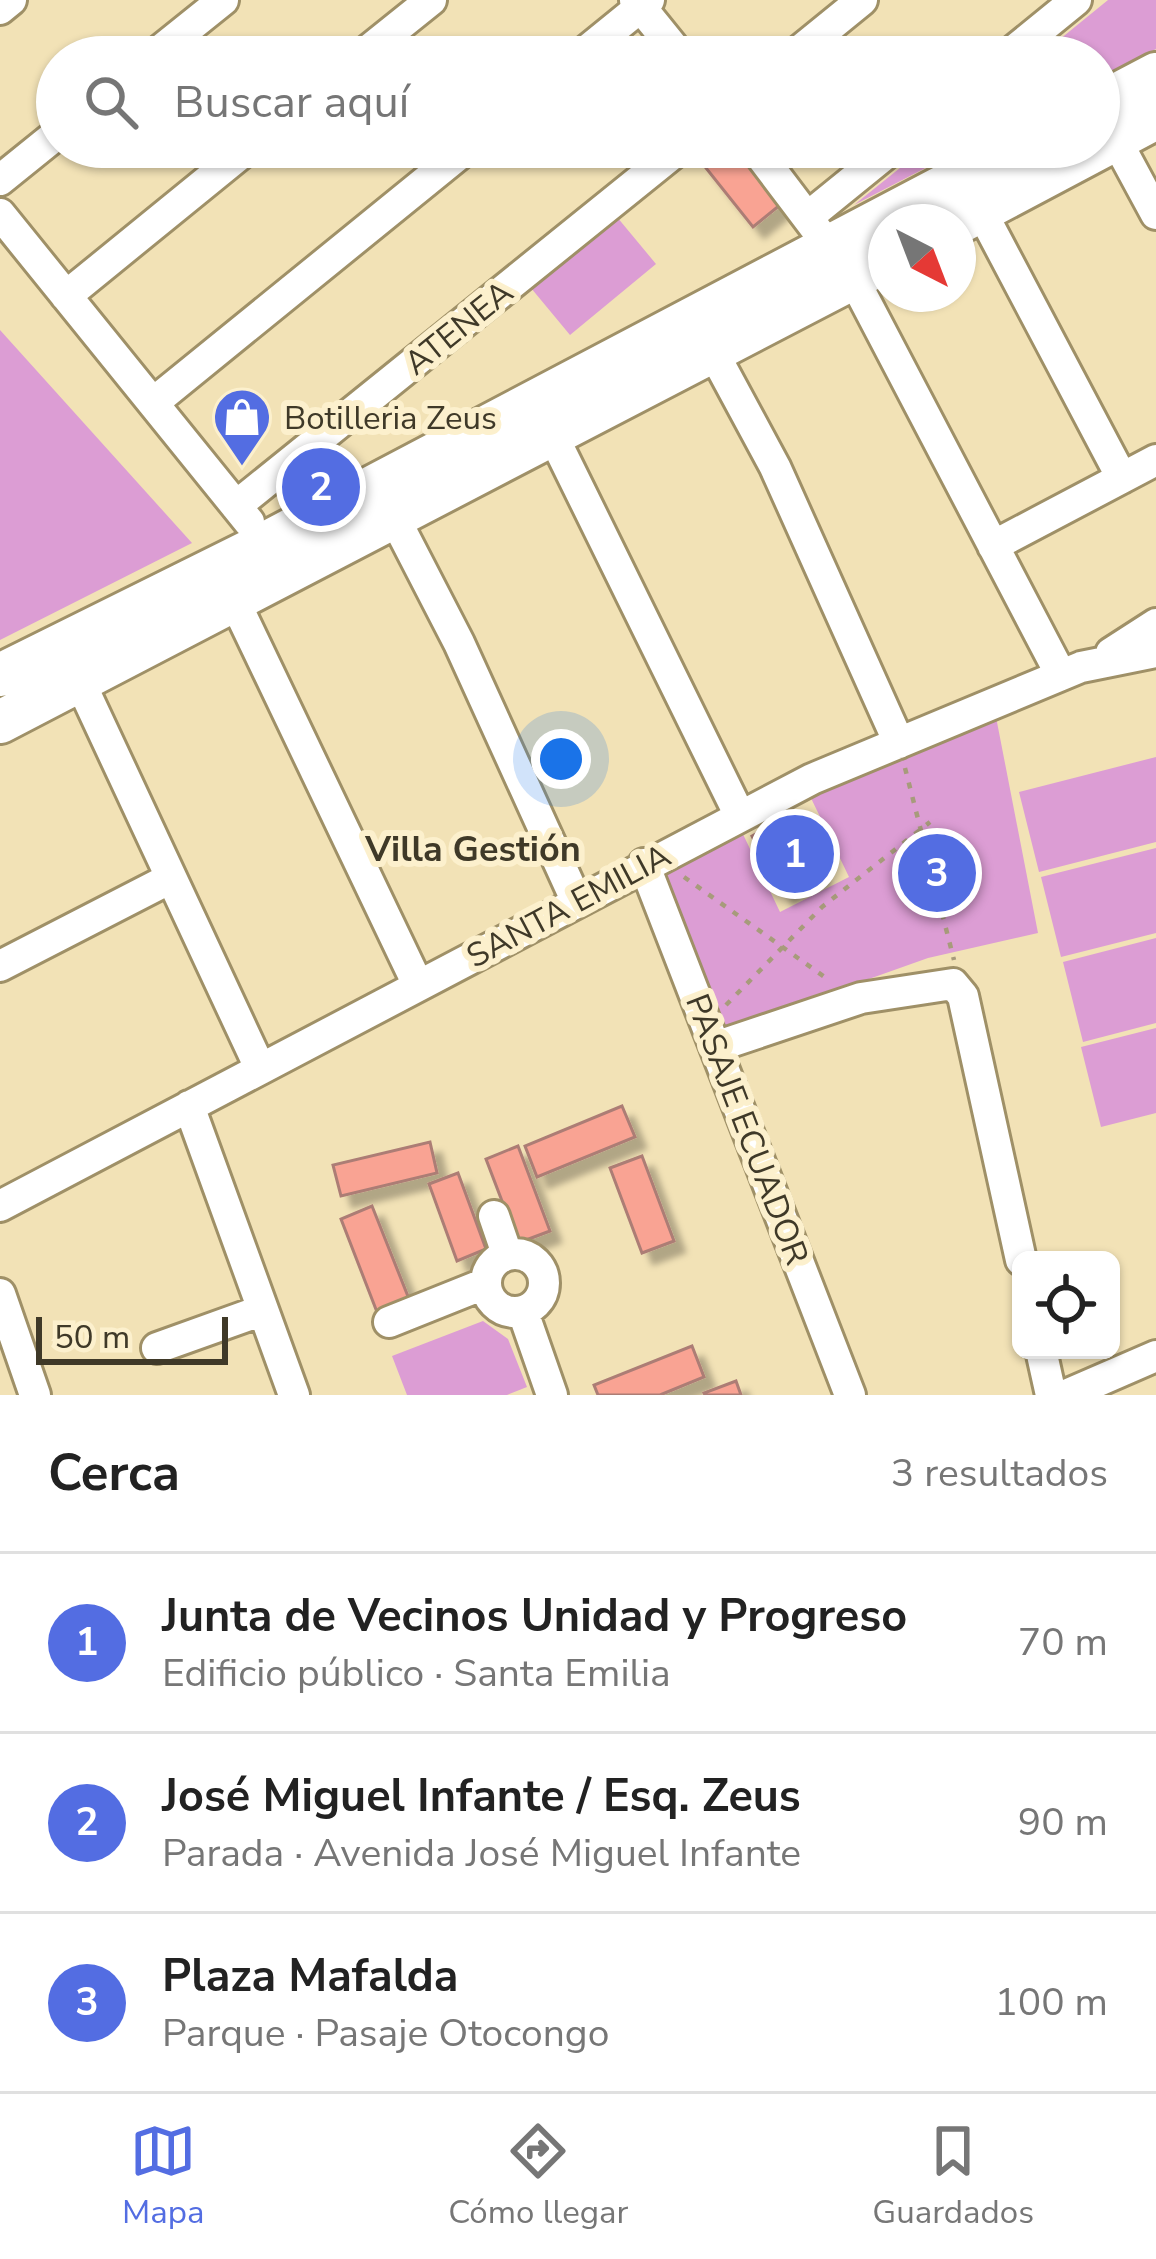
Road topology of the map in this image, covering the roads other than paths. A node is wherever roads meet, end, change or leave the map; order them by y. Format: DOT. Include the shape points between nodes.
graph roads {
  1 [pos="11,0"];
  2 [pos="223,0"];
  3 [pos="431,0"];
  4 [pos="862,0"];
  5 [pos="1076,0"];
  6 [pos="642,2"];
  7 [pos="0,9"];
  8 [pos="178,36"];
  9 [pos="386,36"];
  10 [pos="603,36"];
  11 [pos="666,36"];
  12 [pos="818,36"];
  13 [pos="1032,36"];
  14 [pos="1156,74"];
  15 [pos="1120,109"];
  16 [pos="1156,118"];
  17 [pos="1120,121"];
  18 [pos="1120,146"];
  19 [pos="36,151"];
  20 [pos="223,168"];
  21 [pos="442,168"];
  22 [pos="655,168"];
  23 [pos="773,168"];
  24 [pos="884,168"];
  25 [pos="983,168"];
  26 [pos="1040,168"];
  27 [pos="0,180"];
  28 [pos="976,212"];
  29 [pos="0,214"];
  30 [pos="1156,214"];
  31 [pos="976,229"];
  32 [pos="845,250"];
  33 [pos="66,296"];
  34 [pos="713,352"];
  35 [pos="153,403"];
  36 [pos="553,436"];
  37 [pos="1156,460"];
  38 [pos="1122,478"];
  39 [pos="236,506"];
  40 [pos="395,519"];
  41 [pos="993,546"];
  42 [pos="277,559"];
  43 [pos="235,602"];
  44 [pos="1156,624"];
  45 [pos="1156,652"];
  46 [pos="1102,661"];
  47 [pos="0,675"];
  48 [pos="1060,675"];
  49 [pos="80,682"];
  50 [pos="0,722"];
  51 [pos="899,743"];
  52 [pos="739,814"];
  53 [pos="647,872"];
  54 [pos="171,878"];
  55 [pos="576,900"];
  56 [pos="0,966"];
  57 [pos="418,985"];
  58 [pos="718,1046"];
  59 [pos="260,1068"];
  60 [pos="189,1106"];
  61 [pos="0,1206"];
  62 [pos="494,1216"];
  63 [pos="1019,1251"];
  64 [pos="507,1254"];
  65 [pos="484,1284"];
  66 [pos="0,1294"];
  67 [pos="263,1310"];
  68 [pos="523,1312"];
  69 [pos="388,1322"];
  70 [pos="157,1348"];
  71 [pos="1156,1356"];
  72 [pos="1043,1359"];
  73 [pos="542,1392"];
  74 [pos="35,1395"];
  75 [pos="294,1395"];
  76 [pos="850,1395"];
  77 [pos="1051,1395"];
  78 [pos="1066,1395"];
  1 -- 7 [label="street"];
  2 -- 8 [label="street"];
  3 -- 9 [label="street"];
  4 -- 12 [label="street"];
  5 -- 13 [label="street"];
  6 -- 10 [label="street"];
  6 -- 11 [label="street"];
  14 -- 15 [label="main road"];
  16 -- 17 [label="main road"];
  18 -- 30 [label="street"];
  19 -- 27 [label="street"];
  20 -- 33 [label="street"];
  21 -- 35 [label="street"];
  22 -- 39 [label="street, ATENEA"];
  23 -- 32 [label="street"];
  24 -- 32 [label="street"];
  25 -- 32 [label="main road"];
  26 -- 28 [label="main road"];
  29 -- 33 [label="street"];
  31 -- 38 [label="street"];
  32 -- 34 [label="main road"];
  32 -- 41 [label="street"];
  32 -- 42 [label="main road"];
  33 -- 35 [label="street"];
  34 -- 36 [label="main road"];
  34 -- 51 [label="street" via="776,467"];
  35 -- 39 [label="street"];
  36 -- 40 [label="main road"];
  36 -- 52 [label="street"];
  37 -- 38 [label="street"];
  38 -- 41 [label="street"];
  39 -- 42 [label="street"];
  40 -- 42 [label="main road"];
  40 -- 55 [label="street"];
  41 -- 48 [label="street"];
  42 -- 43 [label="main road"];
  42 -- 47 [label="main road"];
  43 -- 49 [label="main road"];
  43 -- 57 [label="street"];
  44 -- 46 [label="street"];
  45 -- 46 [label="street, SANTA EMILIA"];
  46 -- 48 [label="street, SANTA EMILIA"];
  48 -- 51 [label="street, SANTA EMILIA"];
  49 -- 50 [label="main road"];
  49 -- 54 [label="street"];
  51 -- 52 [label="street, SANTA EMILIA"];
  52 -- 53 [label="street, SANTA EMILIA"];
  53 -- 55 [label="street, SANTA EMILIA"];
  53 -- 58 [label="street, PASAJE ECUADOR"];
  54 -- 56 [label="street"];
  54 -- 59 [label="street"];
  55 -- 57 [label="street, SANTA EMILIA"];
  57 -- 59 [label="street, SANTA EMILIA"];
  58 -- 63 [label="street" via="861,998 953,984 963,996"];
  58 -- 76 [label="street, PASAJE ECUADOR"];
  59 -- 60 [label="street, SANTA EMILIA"];
  60 -- 61 [label="street, SANTA EMILIA"];
  60 -- 67 [label="street"];
  62 -- 64 [label="street"];
  64 -- 65 [label="street"];
  64 -- 68 [label="street" via="533,1258 544,1276 544,1291"];
  65 -- 68 [label="street" via="503,1309"];
  65 -- 69 [label="street"];
  66 -- 74 [label="street"];
  67 -- 70 [label="street"];
  67 -- 75 [label="street"];
  68 -- 73 [label="street"];
  71 -- 78 [label="street"];
  72 -- 77 [label="street"];
}
